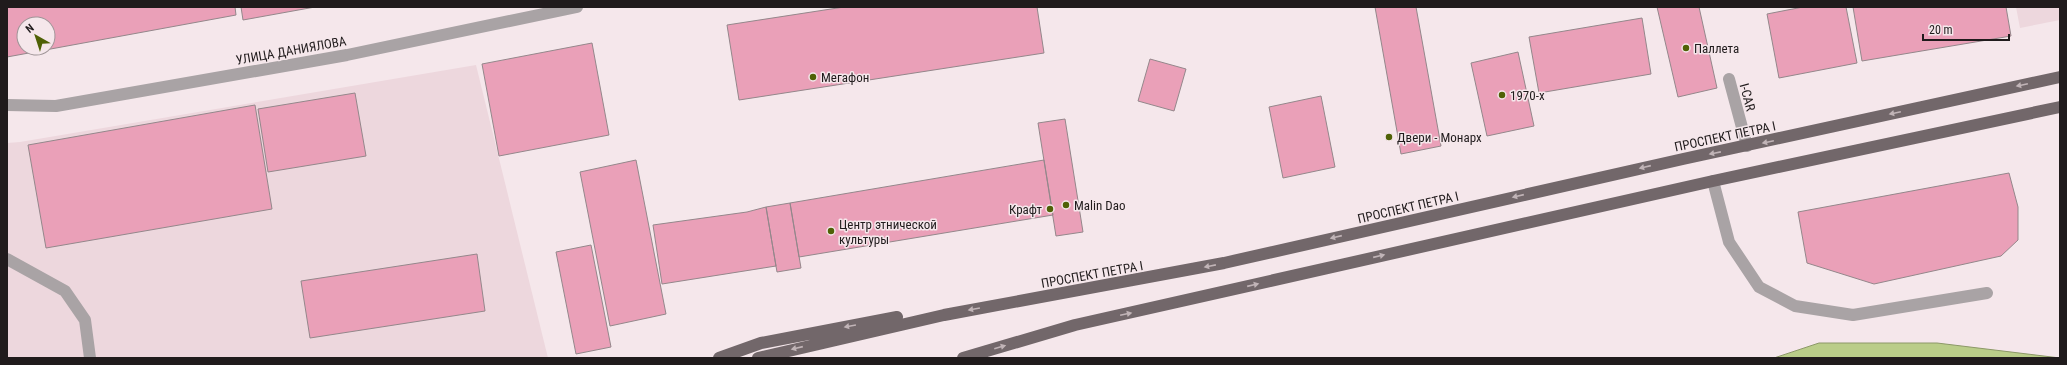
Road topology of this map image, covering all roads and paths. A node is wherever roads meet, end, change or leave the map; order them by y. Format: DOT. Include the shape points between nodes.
graph roads {
  1 [pos="577,7"];
  2 [pos="2060,77"];
  3 [pos="1729,79"];
  4 [pos="7,105"];
  5 [pos="2060,107"];
  6 [pos="1747,146"];
  7 [pos="1713,181"];
  8 [pos="7,259"];
  9 [pos="1987,293"];
  10 [pos="944,314"];
  11 [pos="723,356"];
  12 [pos="90,358"];
  13 [pos="761,358"];
  14 [pos="963,358"];
  1 -- 4 [label="street, УЛИЦА ДАНИЯЛОВА" via="347,55 56,106"];
  2 -- 6 [label="main road, ПРОСПЕКТ ПЕТРА I, one-way"];
  3 -- 6 [label="street, I-CAR"];
  5 -- 7 [label="main road"];
  6 -- 10 [label="main road, ПРОСПЕКТ ПЕТРА I, one-way" via="1224,263"];
  7 -- 9 [label="street" via="1729,242 1760,287 1795,306 1853,315"];
  14 -- 7 [label="main road, one-way" via="1075,325"];
  8 -- 12 [label="street" via="65,291 85,320"];
  10 -- 11 [label="main road, one-way" via="902,317 771,341"];
  10 -- 13 [label="main road, ПРОСПЕКТ ПЕТРА I, one-way"];
  11 -- 13 [label="main road, ПРОСПЕКТ ПЕТРА I"];
}
